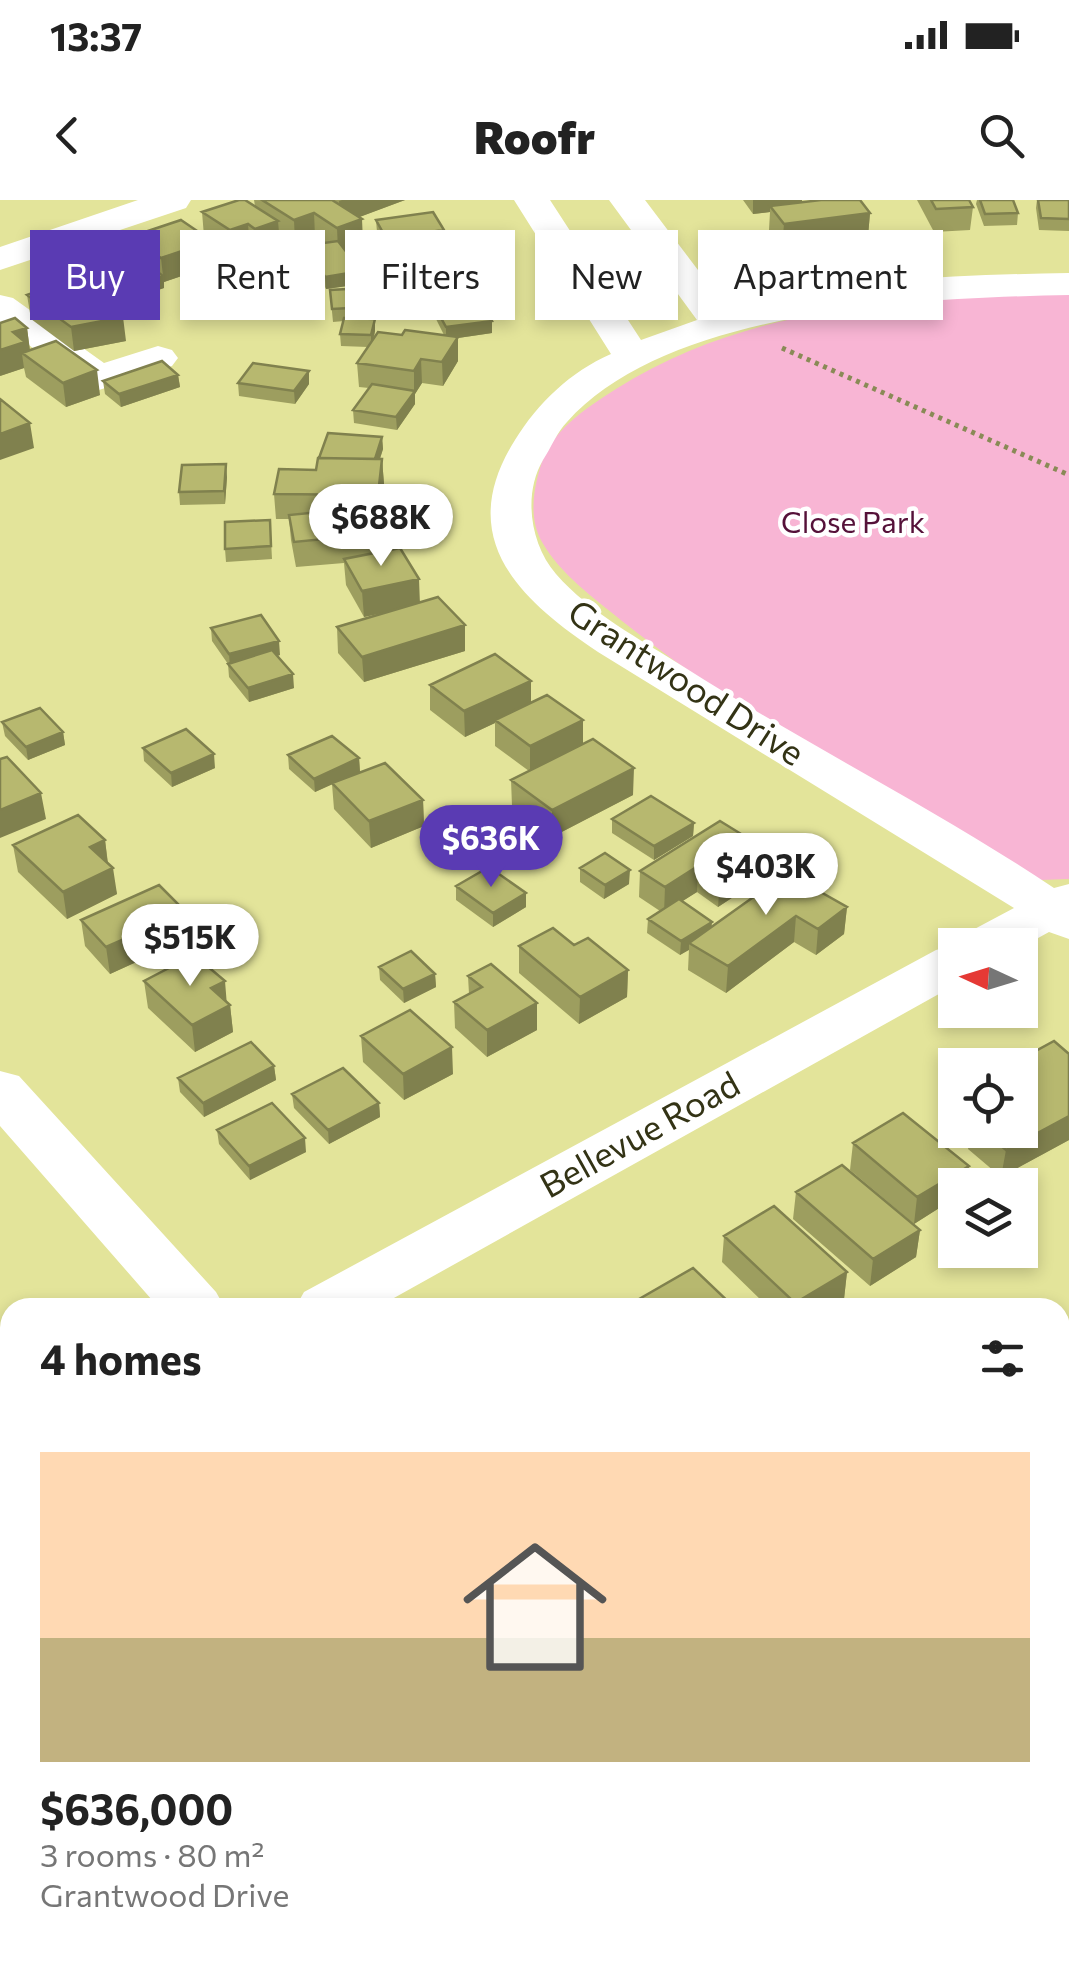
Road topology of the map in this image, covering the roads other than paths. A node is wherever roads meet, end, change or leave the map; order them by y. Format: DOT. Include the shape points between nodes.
graph roads {
  1 [pos="173,200"];
  2 [pos="532,200"];
  3 [pos="627,200"];
  4 [pos="0,259"];
  5 [pos="1069,284"];
  6 [pos="0,306"];
  7 [pos="720,324"];
  8 [pos="631,354"];
  9 [pos="158,358"];
  10 [pos="1063,910"];
  11 [pos="1023,928"];
  12 [pos="938,971"];
  13 [pos="0,1090"];
  14 [pos="185,1298"];
  15 [pos="343,1298"];
  1 -- 4 [label="street"];
  2 -- 8 [label="street"];
  3 -- 7 [label="street"];
  5 -- 7 [label="street, Grantwood Drive" via="821,300"];
  6 -- 9 [label="street" via="99,378"];
  7 -- 8 [label="street, Grantwood Drive"];
  8 -- 10 [label="street, Grantwood Drive" via="559,408 525,446 510,489 513,542 540,583 718,710"];
  10 -- 11 [label="street"];
  12 -- 15 [label="street, Bellevue Road"];
  13 -- 14 [label="street"];
}
